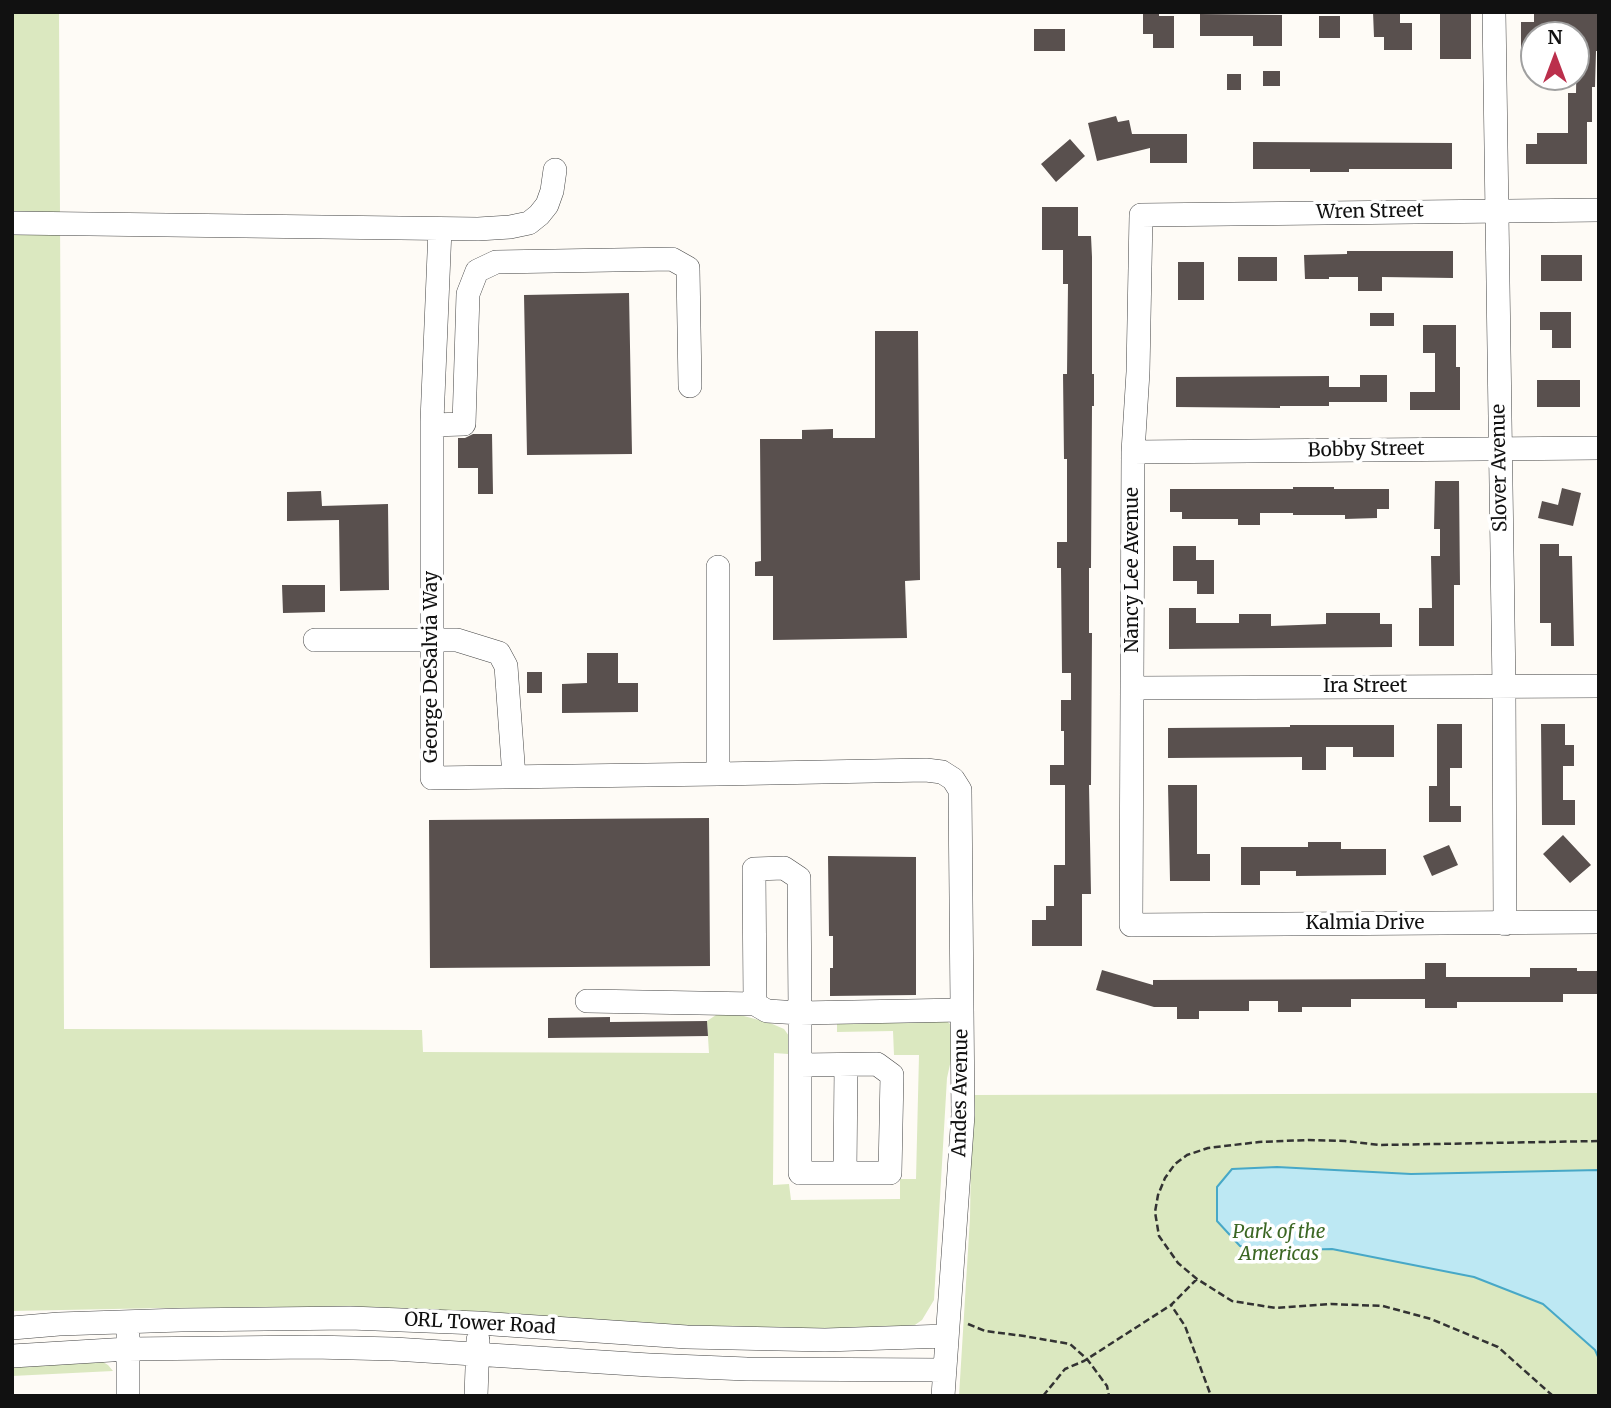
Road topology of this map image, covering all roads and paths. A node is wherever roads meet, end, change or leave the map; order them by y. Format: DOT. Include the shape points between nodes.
graph roads {
  1 [pos="1494,12"];
  2 [pos="555,170"];
  3 [pos="1599,210"];
  4 [pos="1497,211"];
  5 [pos="1141,215"];
  6 [pos="12,223"];
  7 [pos="440,229"];
  8 [pos="690,386"];
  9 [pos="432,425"];
  10 [pos="1599,448"];
  11 [pos="1500,449"];
  12 [pos="1133,452"];
  13 [pos="718,567"];
  14 [pos="315,640"];
  15 [pos="432,641"];
  16 [pos="1599,686"];
  17 [pos="1504,687"];
  18 [pos="1132,688"];
  19 [pos="718,775"];
  20 [pos="514,777"];
  21 [pos="960,790"];
  22 [pos="1599,922"];
  23 [pos="1505,923"];
  24 [pos="1131,925"];
  25 [pos="587,1001"];
  26 [pos="755,1004"];
  27 [pos="962,1010"];
  28 [pos="800,1013"];
  29 [pos="800,1065"];
  30 [pos="846,1065"];
  31 [pos="1599,1141"];
  32 [pos="845,1173"];
  33 [pos="1197,1279"];
  34 [pos="1171,1305"];
  35 [pos="128,1322"];
  36 [pos="478,1323"];
  37 [pos="12,1328"];
  38 [pos="947,1328"];
  39 [pos="128,1349"];
  40 [pos="477,1354"];
  41 [pos="12,1356"];
  42 [pos="1087,1359"];
  43 [pos="945,1370"];
  44 [pos="128,1396"];
  45 [pos="476,1396"];
  46 [pos="943,1396"];
  47 [pos="1044,1396"];
  48 [pos="1110,1396"];
  49 [pos="1211,1396"];
  50 [pos="1553,1396"];
  1 -- 4 [label="street, Slover Avenue"];
  2 -- 7 [label="street" via="547,205 529,223"];
  3 -- 4 [label="street, Wren Street"];
  4 -- 5 [label="street, Wren Street"];
  4 -- 11 [label="street, Slover Avenue"];
  5 -- 12 [label="street, Nancy Lee Avenue"];
  6 -- 7 [label="street"];
  7 -- 9 [label="street, George DeSalvia Way"];
  8 -- 9 [label="street" via="688,268 672,259 496,262 477,271 468,294 464,424"];
  9 -- 15 [label="street, George DeSalvia Way"];
  10 -- 11 [label="street, Bobby Street"];
  11 -- 12 [label="street, Bobby Street"];
  11 -- 17 [label="street, Slover Avenue"];
  12 -- 18 [label="street, Nancy Lee Avenue"];
  13 -- 19 [label="street"];
  14 -- 15 [label="street"];
  15 -- 20 [label="street" via="457,640 499,653 506,666"];
  15 -- 20 [label="street, George DeSalvia Way" via="432,778"];
  16 -- 17 [label="street, Ira Street"];
  17 -- 18 [label="street, Ira Street"];
  17 -- 23 [label="street, Slover Avenue"];
  18 -- 24 [label="street, Nancy Lee Avenue"];
  19 -- 20 [label="street, George DeSalvia Way"];
  19 -- 21 [label="street, George DeSalvia Way" via="926,770 942,772"];
  21 -- 27 [label="street, Andes Avenue"];
  22 -- 23 [label="street, Kalmia Drive"];
  23 -- 24 [label="street, Kalmia Drive"];
  25 -- 26 [label="street"];
  26 -- 28 [label="street" via="767,1011"];
  26 -- 28 [label="street" via="754,869 784,868 799,878"];
  27 -- 28 [label="street"];
  27 -- 38 [label="street, Andes Avenue" via="963,1115"];
  28 -- 29 [label="street"];
  29 -- 30 [label="street"];
  29 -- 32 [label="street" via="800,1173"];
  30 -- 32 [label="street"];
  30 -- 32 [label="street" via="877,1064 892,1075 890,1173"];
  31 -- 33 [label="path" via="1283,1141 1208,1148 1187,1155 1165,1178 1155,1212 1159,1236 1178,1263"];
  33 -- 34 [label="path"];
  33 -- 50 [label="path" via="1232,1301 1276,1308 1383,1306 1431,1319 1498,1347"];
  34 -- 42 [label="path"];
  34 -- 49 [label="path" via="1185,1326"];
  35 -- 36 [label="street, ORL Tower Road" via="350,1318"];
  35 -- 37 [label="street, ORL Tower Road"];
  35 -- 39 [label="street"];
  36 -- 38 [label="street, ORL Tower Road" via="687,1337 825,1340"];
  36 -- 40 [label="street"];
  38 -- 42 [label="path" via="967,1324 1070,1344"];
  38 -- 43 [label="street, Andes Avenue"];
  39 -- 40 [label="street, ORL Tower Road" via="340,1348"];
  39 -- 41 [label="street, ORL Tower Road"];
  39 -- 44 [label="street"];
  40 -- 43 [label="street, ORL Tower Road" via="747,1369"];
  40 -- 45 [label="street"];
  42 -- 47 [label="path" via="1065,1369"];
  42 -- 48 [label="path"];
  43 -- 46 [label="street, Andes Avenue"];
}
